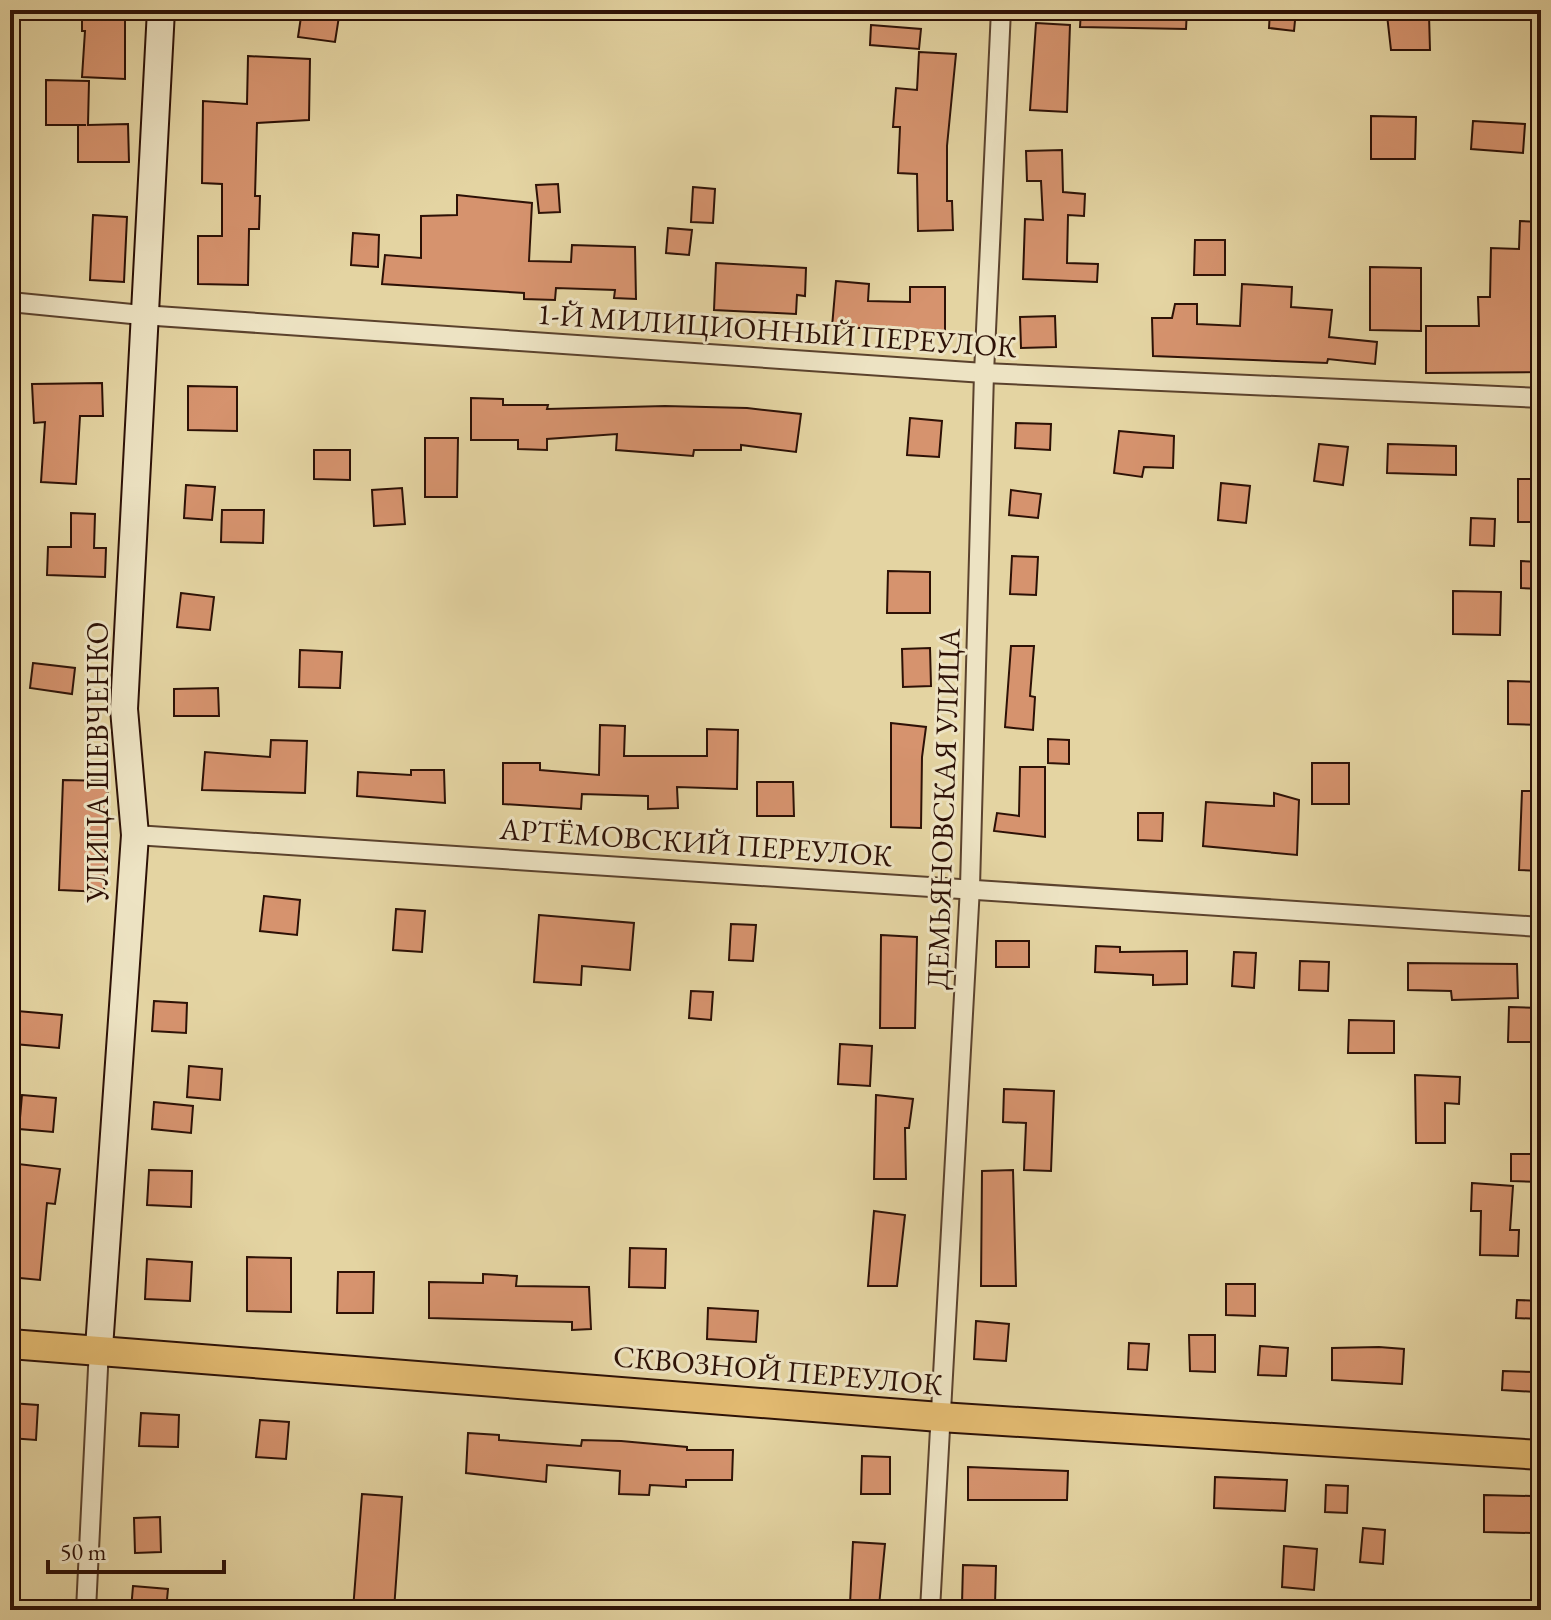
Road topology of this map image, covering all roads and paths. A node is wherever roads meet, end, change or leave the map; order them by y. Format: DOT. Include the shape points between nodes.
graph roads {
  1 [pos="161,10"];
  2 [pos="1001,10"];
  3 [pos="10,302"];
  4 [pos="142,315"];
  5 [pos="984,373"];
  6 [pos="1541,398"];
  7 [pos="135,835"];
  8 [pos="970,887"];
  9 [pos="1541,927"];
  10 [pos="10,1344"];
  11 [pos="99,1348"];
  12 [pos="940,1417"];
  13 [pos="1541,1455"];
  14 [pos="86,1610"];
  15 [pos="930,1610"];
  1 -- 4 [label="street, УЛИЦА ШЕВЧЕНКО"];
  2 -- 5 [label="street, ДЕМЬЯНОВСКАЯ УЛИЦА"];
  3 -- 4 [label="street, 1-Й МИЛИЦИОННЫЙ ПЕРЕУЛОК"];
  4 -- 5 [label="street, 1-Й МИЛИЦИОННЫЙ ПЕРЕУЛОК"];
  4 -- 7 [label="street, УЛИЦА ШЕВЧЕНКО" via="124,709"];
  5 -- 6 [label="street, 1-Й МИЛИЦИОННЫЙ ПЕРЕУЛОК"];
  5 -- 8 [label="street, ДЕМЬЯНОВСКАЯ УЛИЦА"];
  7 -- 8 [label="street, АРТЁМОВСКИЙ ПЕРЕУЛОК"];
  7 -- 11 [label="street, УЛИЦА ШЕВЧЕНКО"];
  8 -- 9 [label="street, АРТЁМОВСКИЙ ПЕРЕУЛОК"];
  8 -- 12 [label="street, ДЕМЬЯНОВСКАЯ УЛИЦА"];
  10 -- 11 [label="main road, СКВОЗНОЙ ПЕРЕУЛОК"];
  11 -- 12 [label="main road, СКВОЗНОЙ ПЕРЕУЛОК"];
  11 -- 14 [label="street, УЛИЦА ШЕВЧЕНКО"];
  12 -- 13 [label="main road, СКВОЗНОЙ ПЕРЕУЛОК"];
  12 -- 15 [label="street, ДЕМЬЯНОВСКАЯ УЛИЦА"];
}
